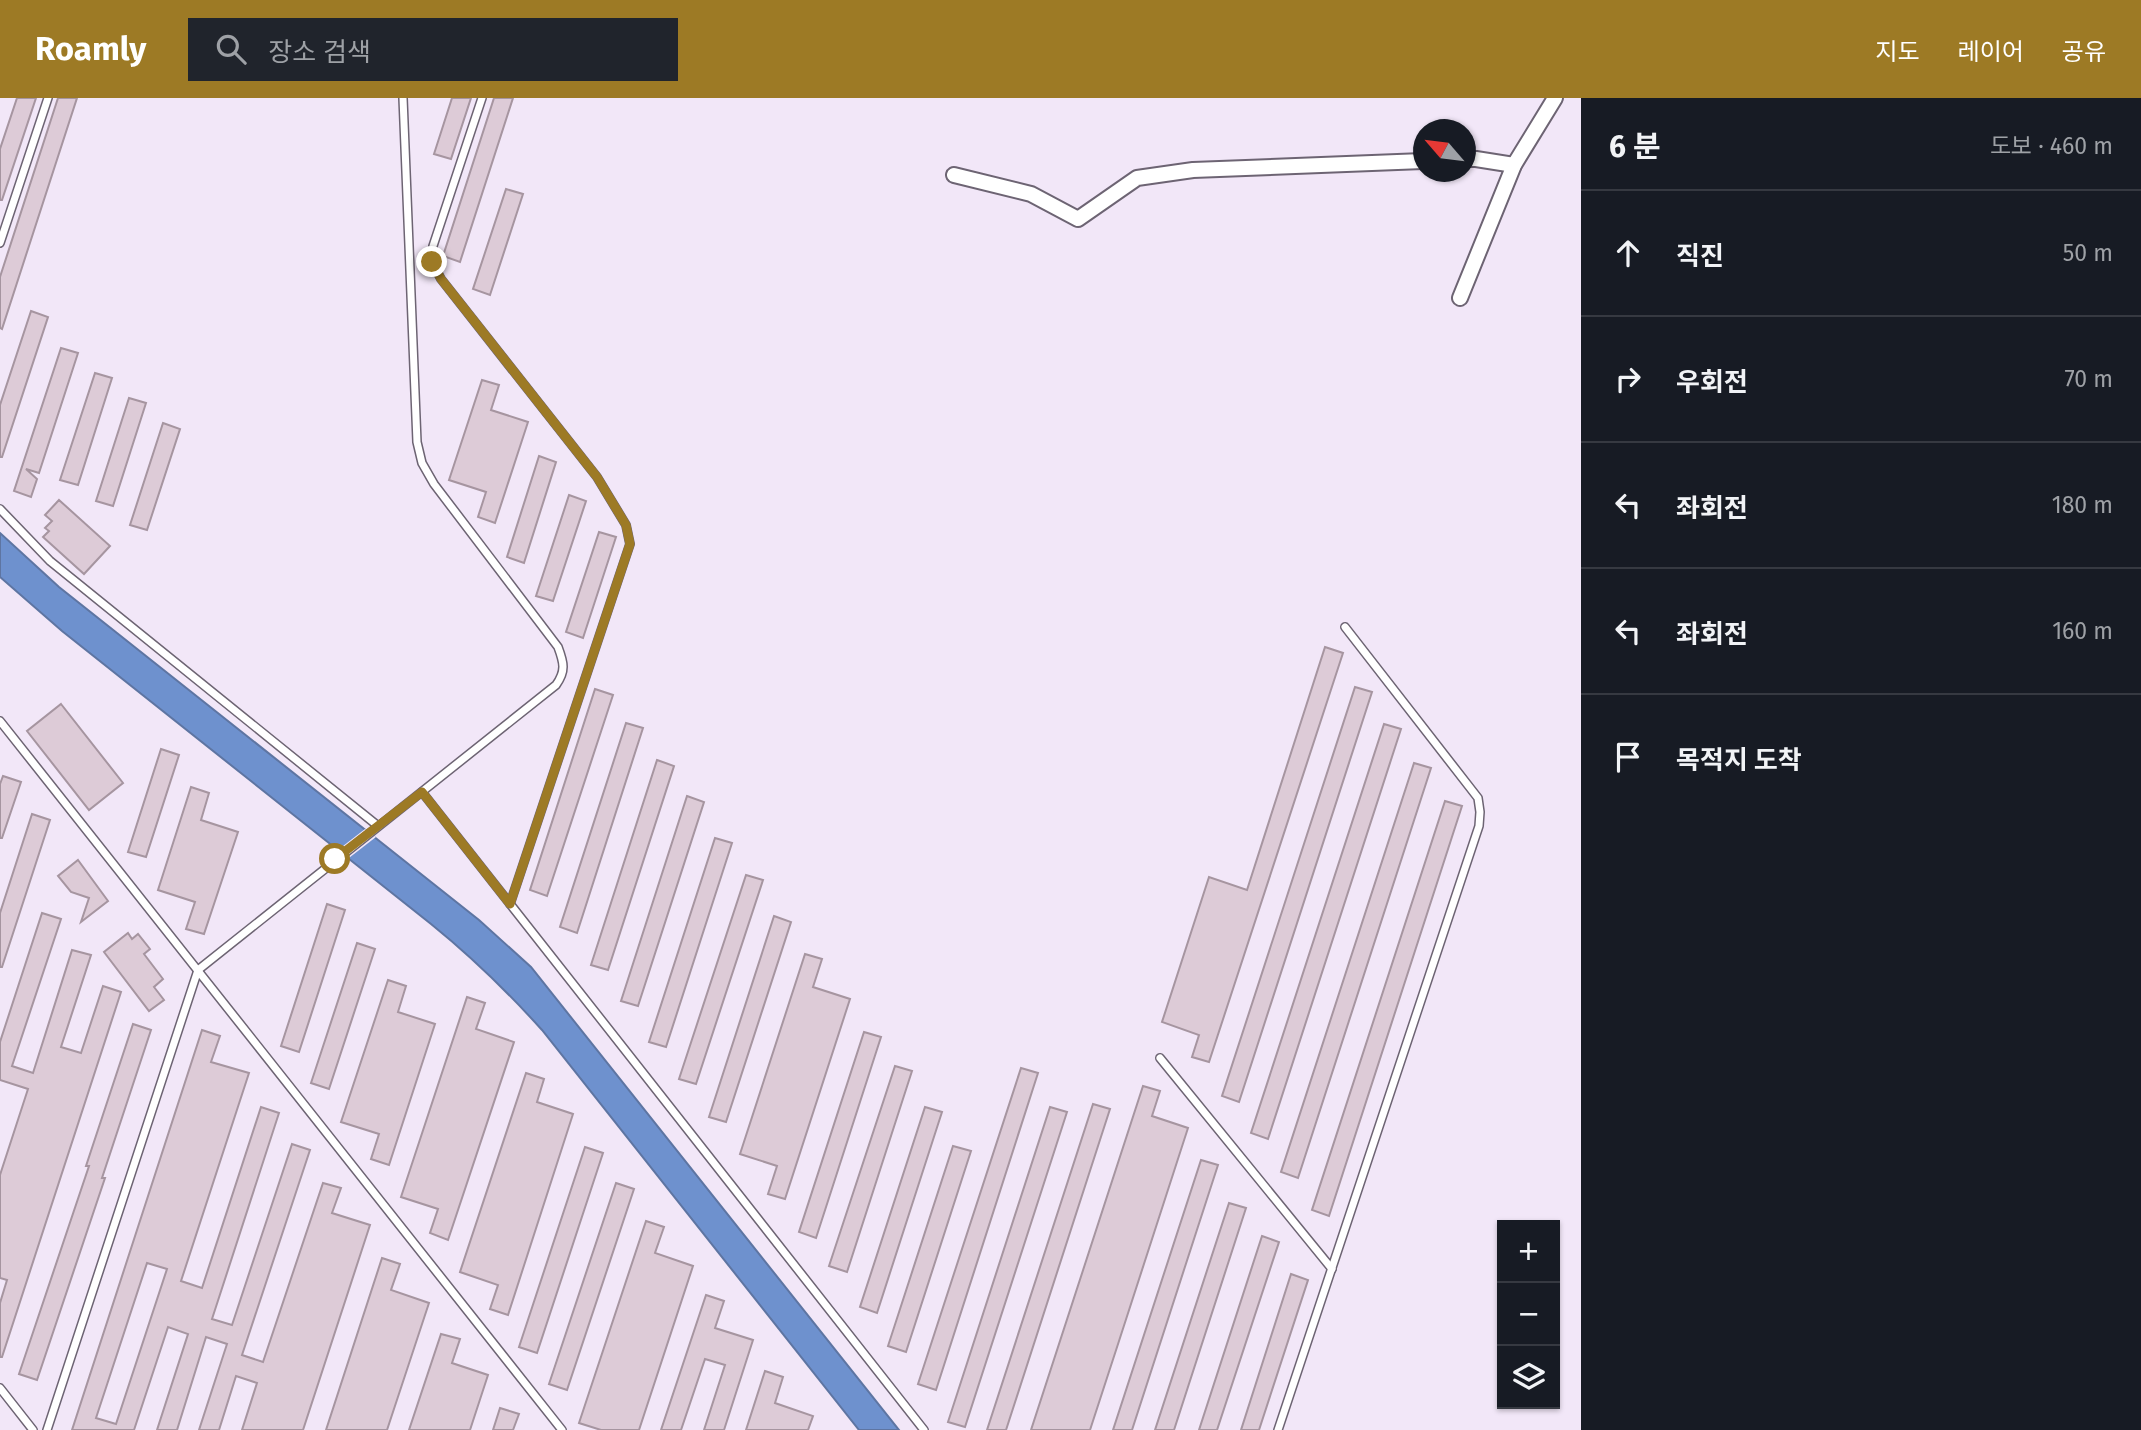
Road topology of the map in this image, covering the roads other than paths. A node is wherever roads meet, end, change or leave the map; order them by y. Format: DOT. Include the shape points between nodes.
graph roads {
  1 [pos="48,98"];
  2 [pos="404,98"];
  3 [pos="482,98"];
  4 [pos="1555,98"];
  5 [pos="1476,159"];
  6 [pos="1413,161"];
  7 [pos="1514,165"];
  8 [pos="954,175"];
  9 [pos="0,243"];
  10 [pos="1460,298"];
  11 [pos="0,509"];
  12 [pos="1345,627"];
  13 [pos="0,721"];
  14 [pos="422,792"];
  15 [pos="378,826"];
  16 [pos="510,904"];
  17 [pos="198,970"];
  18 [pos="1160,1058"];
  19 [pos="1332,1269"];
  20 [pos="0,1388"];
  21 [pos="33,1430"];
  22 [pos="47,1430"];
  23 [pos="562,1430"];
  24 [pos="924,1430"];
  25 [pos="1278,1430"];
  1 -- 9 [label="lane"];
  2 -- 14 [label="lane" via="417,442 422,463 558,647 564,662 556,685"];
  3 -- 16 [label="lane" via="433,246 432,262 597,477 626,525 630,544"];
  4 -- 7 [label="street"];
  5 -- 7 [label="street"];
  6 -- 8 [label="street" via="1193,170 1137,178 1078,219 1031,194"];
  7 -- 10 [label="street"];
  11 -- 15 [label="lane" via="50,561"];
  12 -- 19 [label="lane" via="1478,798 1480,812"];
  13 -- 17 [label="lane"];
  14 -- 15 [label="lane"];
  14 -- 16 [label="lane"];
  15 -- 17 [label="lane"];
  16 -- 24 [label="lane"];
  17 -- 22 [label="lane"];
  17 -- 23 [label="lane"];
  18 -- 19 [label="lane"];
  19 -- 25 [label="lane"];
  20 -- 21 [label="lane"];
}
